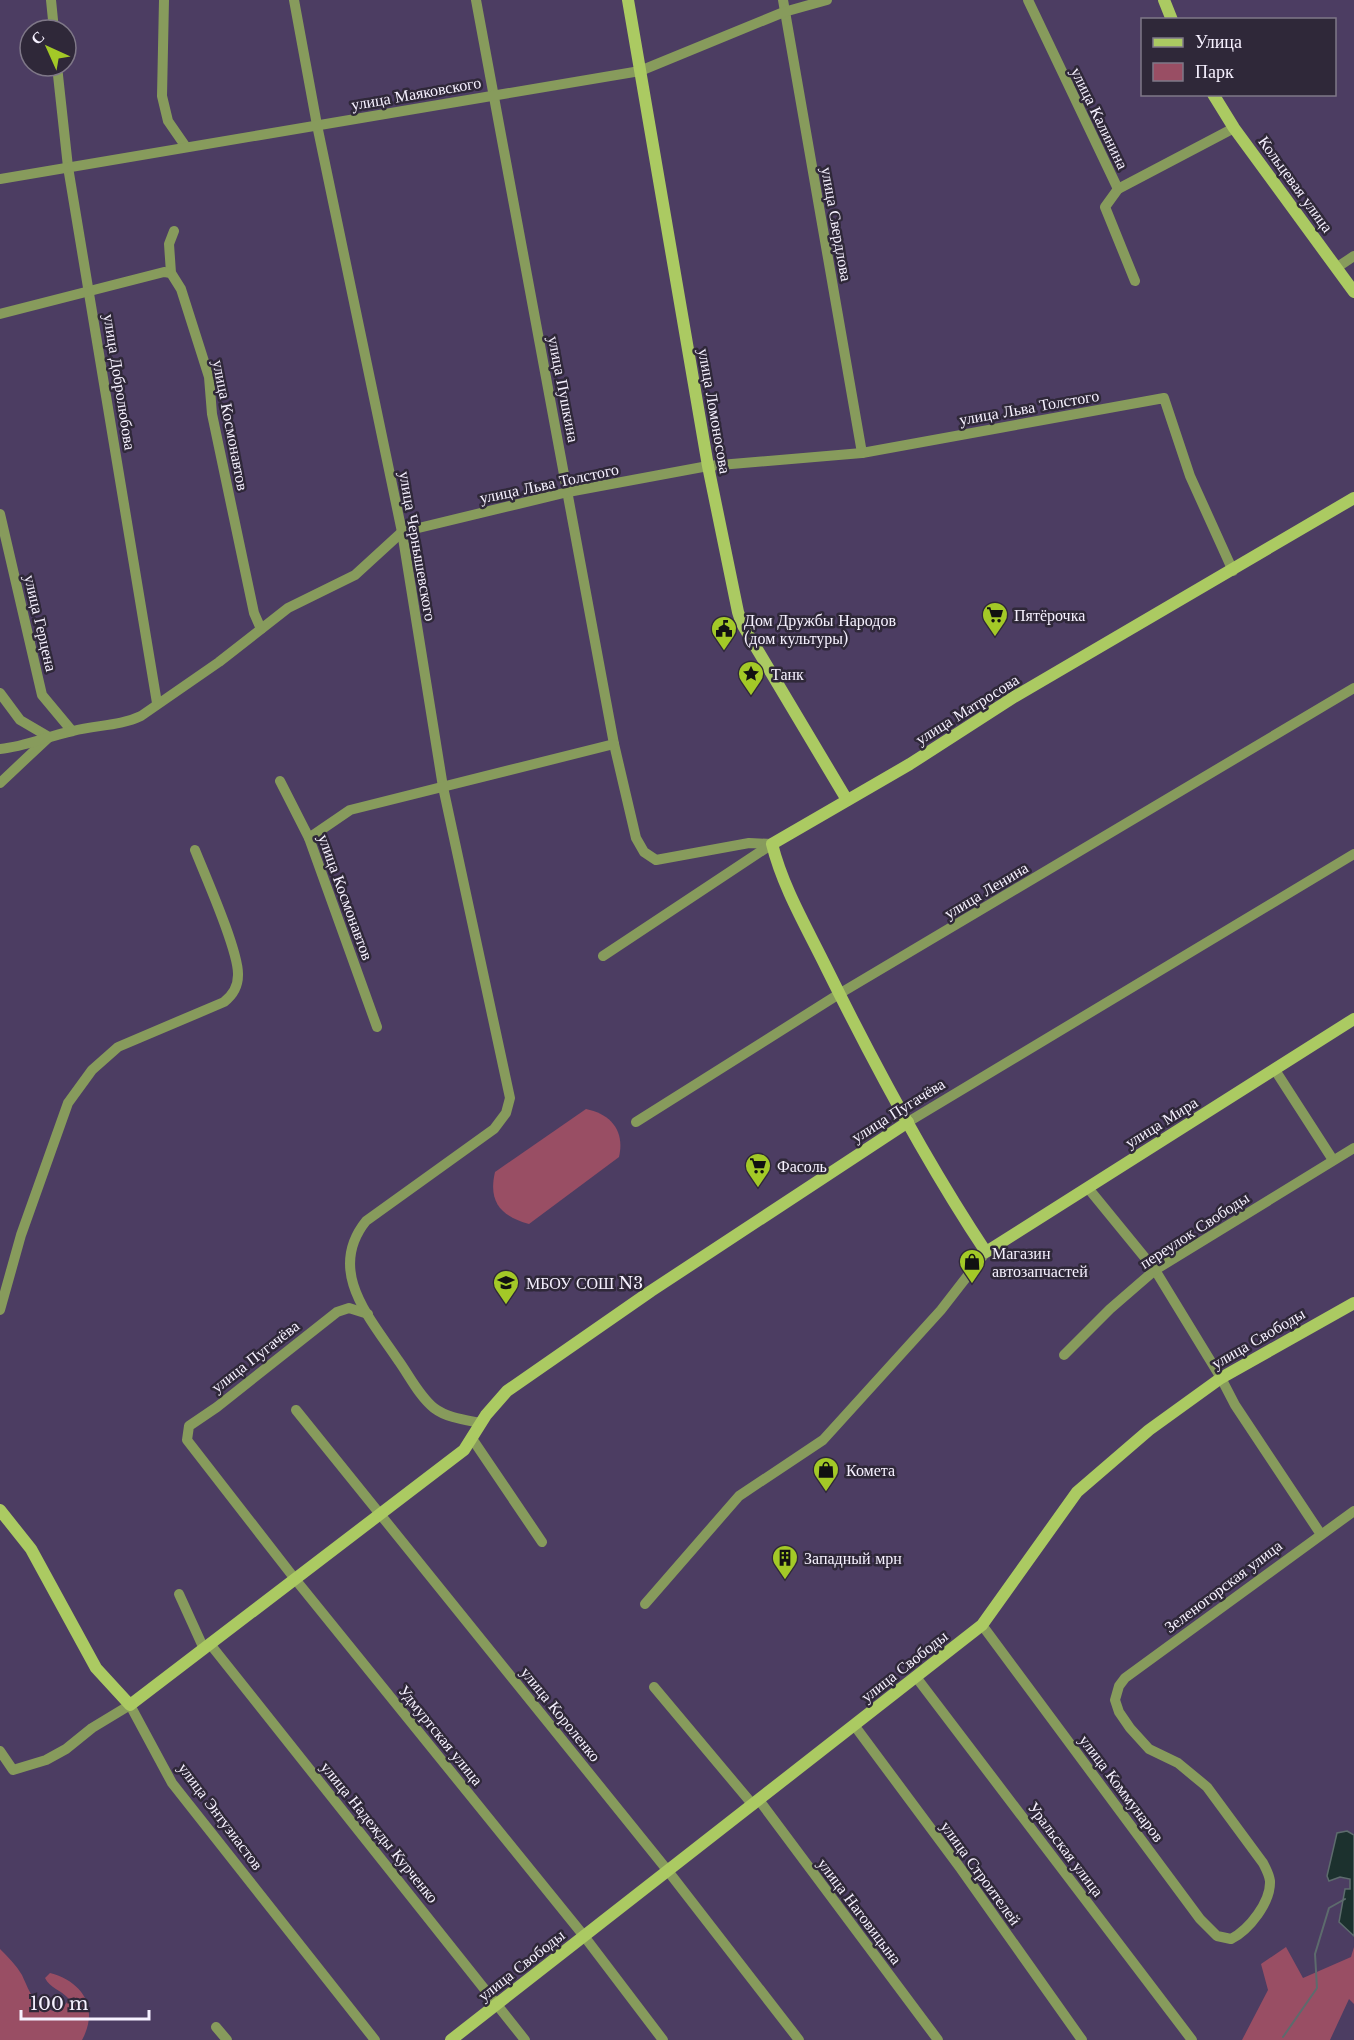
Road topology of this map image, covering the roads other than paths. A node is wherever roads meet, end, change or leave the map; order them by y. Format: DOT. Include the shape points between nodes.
graph roads {
  1 [pos="51,0"];
  2 [pos="164,0"];
  3 [pos="294,0"];
  4 [pos="476,0"];
  5 [pos="628,0"];
  6 [pos="827,0"];
  7 [pos="1028,0"];
  8 [pos="1164,0"];
  9 [pos="783,6"];
  10 [pos="53,18"];
  11 [pos="1171,18"];
  12 [pos="640,71"];
  13 [pos="58,78"];
  14 [pos="494,95"];
  15 [pos="1214,96"];
  16 [pos="317,125"];
  17 [pos="1234,128"];
  18 [pos="186,147"];
  19 [pos="68,167"];
  20 [pos="0,179"];
  21 [pos="1118,189"];
  22 [pos="174,231"];
  23 [pos="1354,256"];
  24 [pos="1336,268"];
  25 [pos="171,273"];
  26 [pos="1134,281"];
  27 [pos="90,291"];
  28 [pos="1354,292"];
  29 [pos="0,314"];
  30 [pos="862,453"];
  31 [pos="708,466"];
  32 [pos="568,492"];
  33 [pos="1354,498"];
  34 [pos="0,514"];
  35 [pos="402,532"];
  36 [pos="1233,572"];
  37 [pos="261,629"];
  38 [pos="1354,688"];
  39 [pos="0,693"];
  40 [pos="157,703"];
  41 [pos="72,731"];
  42 [pos="49,738"];
  43 [pos="614,744"];
  44 [pos="0,749"];
  45 [pos="280,781"];
  46 [pos="0,783"];
  47 [pos="443,787"];
  48 [pos="847,800"];
  49 [pos="309,838"];
  50 [pos="772,844"];
  51 [pos="195,850"];
  52 [pos="1354,854"];
  53 [pos="603,956"];
  54 [pos="840,994"];
  55 [pos="1354,1019"];
  56 [pos="378,1027"];
  57 [pos="1275,1070"];
  58 [pos="636,1122"];
  59 [pos="908,1122"];
  60 [pos="1354,1148"];
  61 [pos="1333,1160"];
  62 [pos="1088,1188"];
  63 [pos="986,1252"];
  64 [pos="1155,1270"];
  65 [pos="1354,1303"];
  66 [pos="0,1310"];
  67 [pos="368,1314"];
  68 [pos="1065,1356"];
  69 [pos="1221,1378"];
  70 [pos="296,1410"];
  71 [pos="482,1424"];
  72 [pos="472,1440"];
  73 [pos="194,1451"];
  74 [pos="0,1510"];
  75 [pos="1354,1511"];
  76 [pos="380,1515"];
  77 [pos="1320,1533"];
  78 [pos="542,1542"];
  79 [pos="296,1579"];
  80 [pos="179,1594"];
  81 [pos="645,1604"];
  82 [pos="982,1625"];
  83 [pos="207,1646"];
  84 [pos="916,1677"];
  85 [pos="654,1686"];
  86 [pos="130,1705"];
  87 [pos="854,1725"];
  88 [pos="0,1751"];
  89 [pos="756,1802"];
  90 [pos="668,1871"];
  91 [pos="1250,1924"];
  92 [pos="584,1936"];
  93 [pos="498,2004"];
  94 [pos="216,2027"];
  95 [pos="227,2040"];
  96 [pos="375,2040"];
  97 [pos="451,2040"];
  98 [pos="525,2040"];
  99 [pos="663,2040"];
  100 [pos="799,2040"];
  101 [pos="938,2040"];
  102 [pos="1082,2040"];
  103 [pos="1192,2040"];
  1 -- 10 [label="street"];
  2 -- 18 [label="street" via="162,96 168,121"];
  3 -- 16 [label="street, улица Чернышевского"];
  4 -- 14 [label="street, улица Пушкина"];
  5 -- 12 [label="street, улица Ломоносова"];
  6 -- 9 [label="street, улица Маяковского"];
  7 -- 21 [label="street, улица Калинина"];
  8 -- 11 [label="street"];
  9 -- 12 [label="street, улица Маяковского"];
  9 -- 30 [label="street, улица Свердлова"];
  12 -- 14 [label="street, улица Маяковского"];
  12 -- 31 [label="street, улица Ломоносова"];
  13 -- 19 [label="street, улица Добролюбова"];
  14 -- 16 [label="street, улица Маяковского"];
  14 -- 32 [label="street, улица Пушкина"];
  15 -- 17 [label="street, Кольцевая улица"];
  16 -- 18 [label="street, улица Маяковского"];
  16 -- 35 [label="street, улица Чернышевского"];
  17 -- 21 [label="street"];
  17 -- 24 [label="street, Кольцевая улица"];
  18 -- 19 [label="street, улица Маяковского"];
  19 -- 20 [label="street, улица Маяковского"];
  19 -- 27 [label="street, улица Добролюбова"];
  21 -- 26 [label="street, улица Калинина" via="1105,207"];
  22 -- 25 [label="street, улица Космонавтов" via="169,244"];
  23 -- 24 [label="street"];
  24 -- 28 [label="street, Кольцевая улица"];
  25 -- 27 [label="street"];
  25 -- 37 [label="street, улица Космонавтов" via="181,289 209,377 223,471"];
  27 -- 29 [label="street"];
  27 -- 40 [label="street, улица Добролюбова"];
  30 -- 31 [label="street, улица Льва Толстого"];
  30 -- 36 [label="street, улица Льва Толстого" via="1164,398 1190,476"];
  31 -- 32 [label="street, улица Льва Толстого"];
  31 -- 48 [label="street, улица Ломоносова" via="742,624"];
  32 -- 35 [label="street, улица Льва Толстого"];
  32 -- 43 [label="street, улица Пушкина"];
  33 -- 36 [label="street, улица Матросова"];
  34 -- 41 [label="street, улица Герцена" via="42,695"];
  35 -- 37 [label="street, улица Льва Толстого" via="355,575 288,608"];
  35 -- 47 [label="street, улица Чернышевского"];
  36 -- 48 [label="street, улица Матросова" via="1014,697"];
  37 -- 40 [label="street, улица Льва Толстого"];
  38 -- 54 [label="street, улица Ленина"];
  39 -- 42 [label="street" via="20,720"];
  40 -- 41 [label="street, улица Льва Толстого" via="130,721"];
  41 -- 42 [label="street, улица Льва Толстого"];
  42 -- 44 [label="street, улица Льва Толстого"];
  42 -- 46 [label="street"];
  43 -- 47 [label="street"];
  43 -- 50 [label="street, улица Пушкина" via="636,838 644,852 656,860 749,843"];
  45 -- 49 [label="street, улица Космонавтов"];
  47 -- 49 [label="street" via="342,813"];
  47 -- 67 [label="street, улица Чернышевского" via="510,1098 506,1113 494,1129 359,1229 351,1248 350,1271 357,1298"];
  48 -- 50 [label="street, улица Матросова"];
  49 -- 56 [label="street, улица Космонавтов"];
  50 -- 53 [label="street, улица Матросова"];
  50 -- 54 [label="street" via="782,877"];
  51 -- 66 [label="street" via="238,965 237,986 224,1002 118,1047 92,1070 68,1103 21,1234"];
  52 -- 59 [label="street, улица Пугачёва"];
  54 -- 58 [label="street, улица Ленина"];
  54 -- 59 [label="street"];
  55 -- 57 [label="street, улица Мира"];
  57 -- 61 [label="street"];
  57 -- 62 [label="street, улица Мира"];
  59 -- 63 [label="street" via="940,1183"];
  59 -- 71 [label="street, улица Пугачёва" via="507,1391"];
  60 -- 61 [label="street, переулок Свободы"];
  61 -- 64 [label="street, переулок Свободы"];
  62 -- 63 [label="street, улица Мира"];
  62 -- 64 [label="street"];
  63 -- 81 [label="street" via="941,1310 823,1440 739,1496"];
  64 -- 68 [label="street, переулок Свободы"];
  64 -- 69 [label="street"];
  65 -- 69 [label="street, улица Свободы"];
  67 -- 71 [label="street" via="435,1409"];
  67 -- 73 [label="street, улица Пугачёва" via="349,1308 337,1312 189,1425 187,1440"];
  69 -- 77 [label="street" via="1234,1405"];
  69 -- 82 [label="street, улица Свободы" via="1149,1430 1077,1492"];
  70 -- 76 [label="street, улица Короленко"];
  71 -- 72 [label="street, улица Пугачёва"];
  72 -- 76 [label="street, улица Пугачёва"];
  72 -- 78 [label="street"];
  73 -- 79 [label="street, Удмуртская улица"];
  74 -- 86 [label="street, улица Энтузиастов" via="32,1549 96,1668"];
  75 -- 77 [label="street, Зеленогорская улица"];
  76 -- 79 [label="street, улица Пугачёва"];
  76 -- 90 [label="street, улица Короленко"];
  77 -- 91 [label="street, Зеленогорская улица" via="1125,1678 1116,1692 1119,1713 1130,1728 1149,1749 1178,1762 1207,1787 1263,1863 1269,1875 1268,1891"];
  79 -- 83 [label="street, улица Пугачёва"];
  79 -- 92 [label="street, Удмуртская улица"];
  80 -- 83 [label="street, улица Надежды Курченко"];
  82 -- 84 [label="street, улица Свободы"];
  82 -- 91 [label="street, улица Коммунаров" via="1204,1924 1224,1940 1239,1935"];
  83 -- 86 [label="street, улица Пугачёва"];
  83 -- 93 [label="street, улица Надежды Курченко"];
  84 -- 87 [label="street, улица Свободы"];
  84 -- 103 [label="street, Уральская улица"];
  85 -- 89 [label="street, улица Наговицына"];
  86 -- 88 [label="street" via="46,1760 13,1770"];
  86 -- 96 [label="street, улица Энтузиастов" via="172,1784"];
  87 -- 89 [label="street, улица Свободы"];
  87 -- 102 [label="street, улица Строителей"];
  89 -- 90 [label="street, улица Свободы"];
  89 -- 101 [label="street, улица Наговицына"];
  90 -- 92 [label="street, улица Свободы"];
  90 -- 100 [label="street, улица Короленко"];
  92 -- 93 [label="street, улица Свободы"];
  92 -- 99 [label="street, Удмуртская улица"];
  93 -- 97 [label="street, улица Свободы"];
  93 -- 98 [label="street, улица Надежды Курченко"];
  94 -- 95 [label="street"];
}
